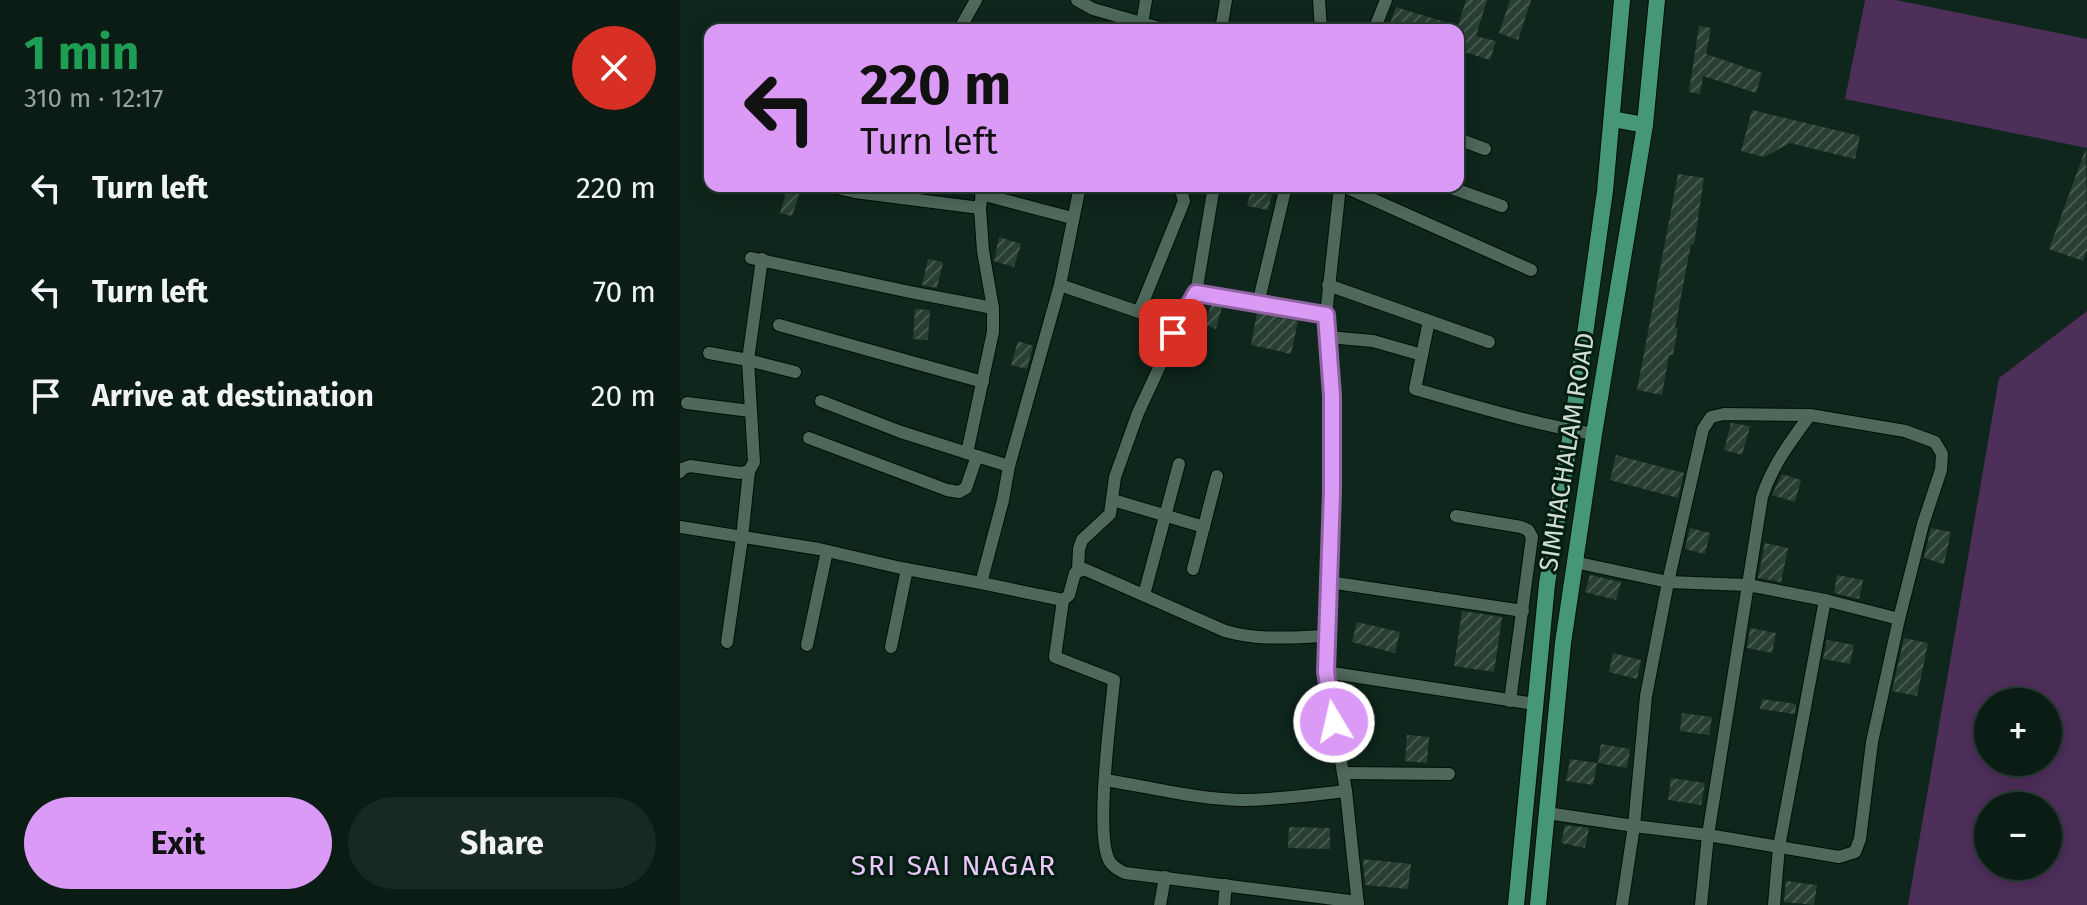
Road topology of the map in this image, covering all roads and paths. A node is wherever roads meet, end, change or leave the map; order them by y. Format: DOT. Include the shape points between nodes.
graph roads {
  1 [pos="976,0"];
  2 [pos="1077,0"];
  3 [pos="1146,0"];
  4 [pos="1226,0"];
  5 [pos="1319,0"];
  6 [pos="1386,0"];
  7 [pos="1622,0"];
  8 [pos="1657,4"];
  9 [pos="962,24"];
  10 [pos="1142,24"];
  11 [pos="1222,24"];
  12 [pos="1321,24"];
  13 [pos="1376,24"];
  14 [pos="1612,119"];
  15 [pos="1645,125"];
  16 [pos="1464,141"];
  17 [pos="1485,149"];
  18 [pos="855,192"];
  19 [pos="982,192"];
  20 [pos="988,192"];
  21 [pos="1078,192"];
  22 [pos="1182,192"];
  23 [pos="1213,192"];
  24 [pos="1285,192"];
  25 [pos="1341,192"];
  26 [pos="1356,192"];
  27 [pos="1463,192"];
  28 [pos="1502,206"];
  29 [pos="980,208"];
  30 [pos="1072,218"];
  31 [pos="1531,270"];
  32 [pos="1060,285"];
  33 [pos="1328,285"];
  34 [pos="1196,293"];
  35 [pos="1258,304"];
  36 [pos="993,308"];
  37 [pos="1326,315"];
  38 [pos="1429,321"];
  39 [pos="779,325"];
  40 [pos="1328,337"];
  41 [pos="1489,342"];
  42 [pos="709,353"];
  43 [pos="1422,355"];
  44 [pos="748,360"];
  45 [pos="795,372"];
  46 [pos="983,382"];
  47 [pos="821,401"];
  48 [pos="687,403"];
  49 [pos="750,411"];
  50 [pos="1810,415"];
  51 [pos="1572,430"];
  52 [pos="1594,434"];
  53 [pos="809,438"];
  54 [pos="972,454"];
  55 [pos="1179,464"];
  56 [pos="1009,466"];
  57 [pos="749,471"];
  58 [pos="680,472"];
  59 [pos="1217,476"];
  60 [pos="1113,500"];
  61 [pos="1165,515"];
  62 [pos="1456,516"];
  63 [pos="680,527"];
  64 [pos="1204,527"];
  65 [pos="742,538"];
  66 [pos="827,551"];
  67 [pos="1574,562"];
  68 [pos="907,569"];
  69 [pos="1193,569"];
  70 [pos="1078,570"];
  71 [pos="1329,582"];
  72 [pos="1668,582"];
  73 [pos="981,583"];
  74 [pos="1748,585"];
  75 [pos="1144,595"];
  76 [pos="1063,600"];
  77 [pos="1825,600"];
  78 [pos="1523,611"];
  79 [pos="1899,619"];
  80 [pos="1327,636"];
  81 [pos="727,642"];
  82 [pos="807,645"];
  83 [pos="891,647"];
  84 [pos="1326,672"];
  85 [pos="1510,701"];
  86 [pos="1535,704"];
  87 [pos="1556,708"];
  88 [pos="1343,773"];
  89 [pos="1449,774"];
  90 [pos="1105,780"];
  91 [pos="1346,791"];
  92 [pos="1547,813"];
  93 [pos="1634,826"];
  94 [pos="1708,835"];
  95 [pos="1779,847"];
  96 [pos="1165,877"];
  97 [pos="1226,885"];
  98 [pos="1285,899"];
  99 [pos="1358,904"];
  100 [pos="1160,905"];
  101 [pos="1224,905"];
  102 [pos="1516,905"];
  103 [pos="1538,905"];
  104 [pos="1622,905"];
  105 [pos="1701,905"];
  106 [pos="1774,905"];
  1 -- 9 [label="street"];
  2 -- 10 [label="street"];
  3 -- 10 [label="street"];
  4 -- 11 [label="street"];
  5 -- 12 [label="street"];
  6 -- 13 [label="street"];
  7 -- 14 [label="main road"];
  8 -- 15 [label="main road, SIMHACHALAM ROAD"];
  14 -- 15 [label="main road"];
  14 -- 51 [label="main road"];
  15 -- 52 [label="main road, SIMHACHALAM ROAD"];
  16 -- 17 [label="street"];
  18 -- 29 [label="street"];
  19 -- 29 [label="street"];
  20 -- 30 [label="street"];
  21 -- 30 [label="street"];
  22 -- 32 [label="street" via="1184,201 1139,312"];
  23 -- 34 [label="street"];
  24 -- 35 [label="street"];
  25 -- 33 [label="street"];
  26 -- 31 [label="street"];
  27 -- 28 [label="street"];
  29 -- 36 [label="street"];
  30 -- 32 [label="street"];
  32 -- 56 [label="street"];
  33 -- 37 [label="street"];
  33 -- 38 [label="street"];
  34 -- 35 [label="street"];
  34 -- 60 [label="street" via="1138,413 1115,477"];
  35 -- 37 [label="street"];
  36 -- 44 [label="street" via="757,258"];
  36 -- 46 [label="street"];
  37 -- 40 [label="street"];
  38 -- 41 [label="street"];
  38 -- 43 [label="street"];
  39 -- 46 [label="street"];
  40 -- 43 [label="street" via="1373,341"];
  40 -- 71 [label="street"];
  42 -- 44 [label="street"];
  43 -- 51 [label="street" via="1415,389"];
  44 -- 45 [label="street"];
  44 -- 49 [label="street"];
  46 -- 54 [label="street"];
  47 -- 54 [label="street"];
  48 -- 49 [label="street"];
  49 -- 57 [label="street" via="754,462"];
  50 -- 72 [label="street" via="1711,417 1703,429"];
  50 -- 74 [label="street" via="1769,476"];
  50 -- 79 [label="street" via="1905,431 1935,442 1942,454"];
  51 -- 52 [label="street"];
  51 -- 86 [label="main road" via="1547,584"];
  52 -- 67 [label="main road, SIMHACHALAM ROAD"];
  53 -- 54 [label="street" via="959,492 966,488"];
  54 -- 56 [label="street"];
  55 -- 61 [label="street"];
  56 -- 73 [label="street"];
  57 -- 58 [label="street" via="690,466"];
  57 -- 65 [label="street"];
  59 -- 64 [label="street"];
  60 -- 61 [label="street"];
  60 -- 70 [label="street" via="1110,514 1082,540"];
  61 -- 64 [label="street"];
  61 -- 75 [label="street"];
  62 -- 78 [label="street" via="1528,530 1532,547"];
  63 -- 65 [label="street"];
  64 -- 69 [label="street"];
  65 -- 66 [label="street"];
  65 -- 81 [label="street"];
  66 -- 68 [label="street"];
  66 -- 82 [label="street"];
  67 -- 72 [label="street"];
  67 -- 87 [label="main road, SIMHACHALAM ROAD"];
  68 -- 73 [label="street"];
  68 -- 83 [label="street"];
  70 -- 75 [label="street"];
  70 -- 76 [label="street"];
  71 -- 78 [label="street"];
  71 -- 80 [label="street"];
  72 -- 74 [label="street"];
  72 -- 93 [label="street" via="1646,696"];
  73 -- 76 [label="street"];
  74 -- 77 [label="street"];
  74 -- 94 [label="street"];
  75 -- 80 [label="street" via="1243,636"];
  76 -- 90 [label="street" via="1055,657 1114,680"];
  77 -- 79 [label="street"];
  77 -- 95 [label="street"];
  78 -- 85 [label="street"];
  79 -- 95 [label="street" via="1855,852 1839,857"];
  80 -- 84 [label="street"];
  84 -- 85 [label="street"];
  84 -- 88 [label="street"];
  85 -- 86 [label="street"];
  86 -- 87 [label="main road"];
  86 -- 102 [label="main road"];
  87 -- 92 [label="main road, SIMHACHALAM ROAD"];
  88 -- 89 [label="street"];
  88 -- 91 [label="street"];
  90 -- 91 [label="street" via="1240,800"];
  90 -- 96 [label="street" via="1103,833 1108,859 1125,873"];
  91 -- 99 [label="street"];
  92 -- 93 [label="street"];
  92 -- 103 [label="main road, SIMHACHALAM ROAD"];
  93 -- 94 [label="street"];
  93 -- 104 [label="street"];
  94 -- 95 [label="street"];
  94 -- 105 [label="street"];
  95 -- 106 [label="street"];
  96 -- 97 [label="street"];
  96 -- 100 [label="street"];
  97 -- 98 [label="street"];
  97 -- 101 [label="street"];
  98 -- 99 [label="street"];
}
